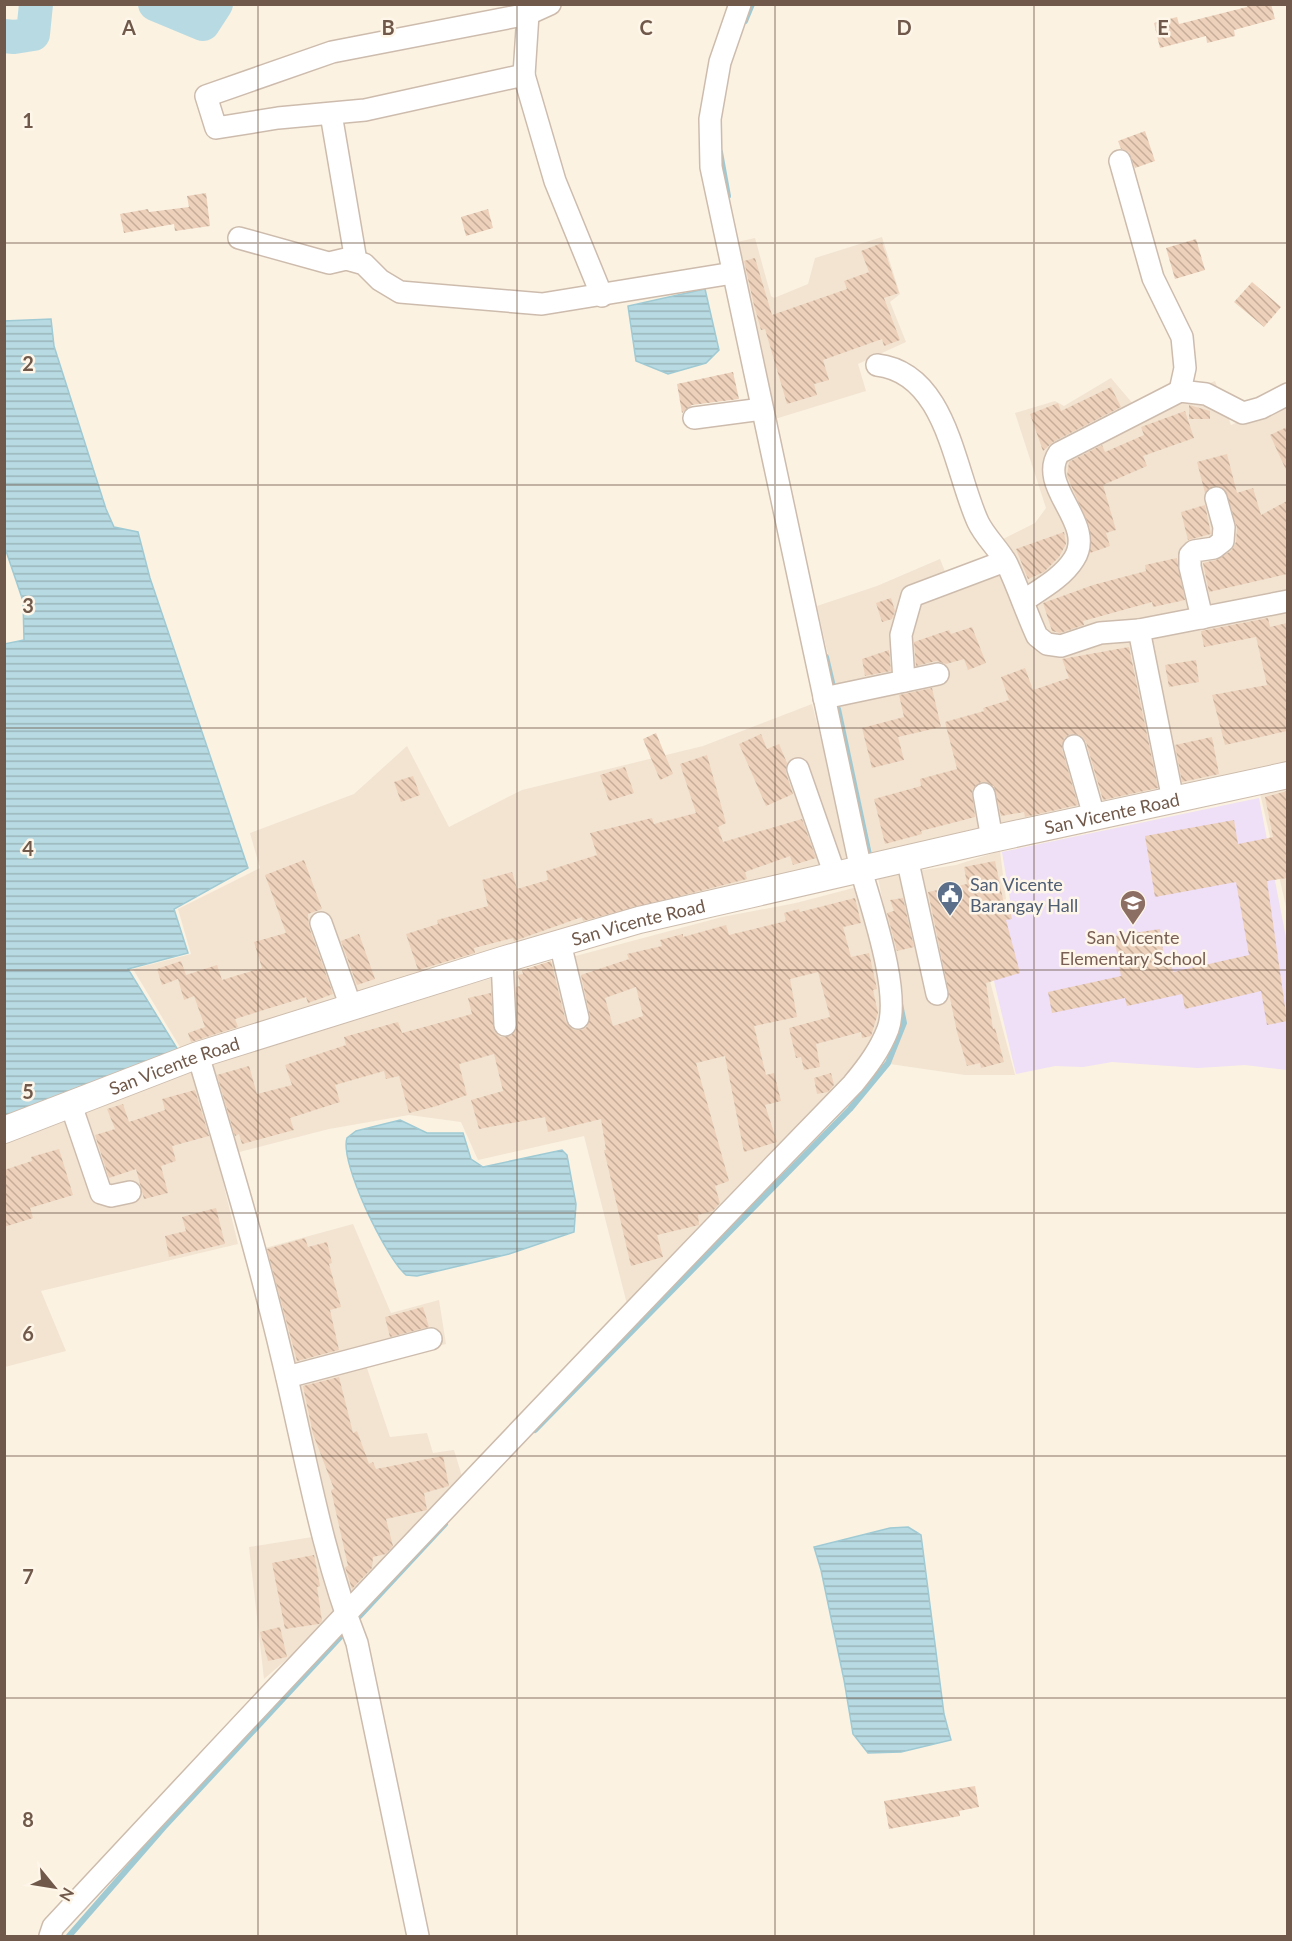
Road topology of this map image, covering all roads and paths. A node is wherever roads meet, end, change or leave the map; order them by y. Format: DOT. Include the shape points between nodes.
graph roads {
  1 [pos="550,4"];
  2 [pos="740,4"];
  3 [pos="528,14"];
  4 [pos="524,75"];
  5 [pos="330,114"];
  6 [pos="1120,161"];
  7 [pos="239,238"];
  8 [pos="356,261"];
  9 [pos="733,273"];
  10 [pos="602,296"];
  11 [pos="877,365"];
  12 [pos="1180,390"];
  13 [pos="1287,394"];
  14 [pos="762,409"];
  15 [pos="694,418"];
  16 [pos="1216,498"];
  17 [pos="1005,561"];
  18 [pos="1023,601"];
  19 [pos="1287,601"];
  20 [pos="1202,618"];
  21 [pos="1139,630"];
  22 [pos="938,674"];
  23 [pos="904,681"];
  24 [pos="824,698"];
  25 [pos="1074,746"];
  26 [pos="798,770"];
  27 [pos="1287,775"];
  28 [pos="984,794"];
  29 [pos="1173,800"];
  30 [pos="1094,816"];
  31 [pos="992,838"];
  32 [pos="907,858"];
  33 [pos="861,870"];
  34 [pos="835,875"];
  35 [pos="321,923"];
  36 [pos="560,943"];
  37 [pos="502,960"];
  38 [pos="937,994"];
  39 [pos="351,1007"];
  40 [pos="578,1018"];
  41 [pos="505,1025"];
  42 [pos="198,1055"];
  43 [pos="70,1105"];
  44 [pos="4,1130"];
  45 [pos="130,1192"];
  46 [pos="431,1339"];
  47 [pos="287,1377"];
  48 [pos="345,1613"];
  49 [pos="50,1936"];
  50 [pos="418,1936"];
  1 -- 3 [label="street"];
  2 -- 9 [label="street" via="720,62 710,118 711,167"];
  3 -- 4 [label="street"];
  3 -- 5 [label="street" via="332,52 206,96 216,128"];
  4 -- 5 [label="street"];
  4 -- 10 [label="street" via="555,181"];
  5 -- 8 [label="street"];
  6 -- 12 [label="street" via="1153,278 1182,337 1185,368"];
  7 -- 8 [label="street" via="329,263"];
  8 -- 10 [label="street" via="400,292 542,304"];
  9 -- 10 [label="street"];
  9 -- 14 [label="street"];
  11 -- 17 [label="street" via="905,372 943,420 978,523"];
  12 -- 13 [label="street" via="1206,394 1243,413"];
  12 -- 18 [label="street" via="1059,453 1053,475 1073,518 1078,547 1075,558 1060,575"];
  14 -- 15 [label="street"];
  14 -- 24 [label="street"];
  16 -- 20 [label="street" via="1224,527 1222,541 1214,548 1194,551 1190,561"];
  17 -- 18 [label="street"];
  17 -- 23 [label="street" via="912,596 901,634"];
  18 -- 21 [label="street" via="1037,636 1053,646 1100,633"];
  19 -- 20 [label="street"];
  20 -- 21 [label="street"];
  21 -- 29 [label="street"];
  22 -- 23 [label="street"];
  23 -- 24 [label="street"];
  24 -- 33 [label="street"];
  25 -- 30 [label="street"];
  26 -- 34 [label="street"];
  27 -- 29 [label="street, San Vicente Road"];
  28 -- 31 [label="street"];
  29 -- 30 [label="street, San Vicente Road"];
  30 -- 31 [label="street, San Vicente Road"];
  31 -- 32 [label="street, San Vicente Road"];
  32 -- 33 [label="street, San Vicente Road"];
  32 -- 38 [label="street"];
  33 -- 34 [label="street, San Vicente Road"];
  33 -- 48 [label="street" via="892,999 888,1028 868,1065"];
  34 -- 36 [label="street, San Vicente Road"];
  35 -- 39 [label="street"];
  36 -- 37 [label="street, San Vicente Road"];
  36 -- 40 [label="street"];
  37 -- 39 [label="street, San Vicente Road"];
  37 -- 41 [label="street"];
  39 -- 42 [label="street, San Vicente Road"];
  42 -- 43 [label="street, San Vicente Road"];
  42 -- 47 [label="street" via="263,1276"];
  43 -- 44 [label="street, San Vicente Road"];
  43 -- 45 [label="street" via="101,1193 111,1196"];
  46 -- 47 [label="street"];
  47 -- 48 [label="street"];
  48 -- 49 [label="street" via="53,1927"];
  48 -- 50 [label="street" via="357,1643"];
}
